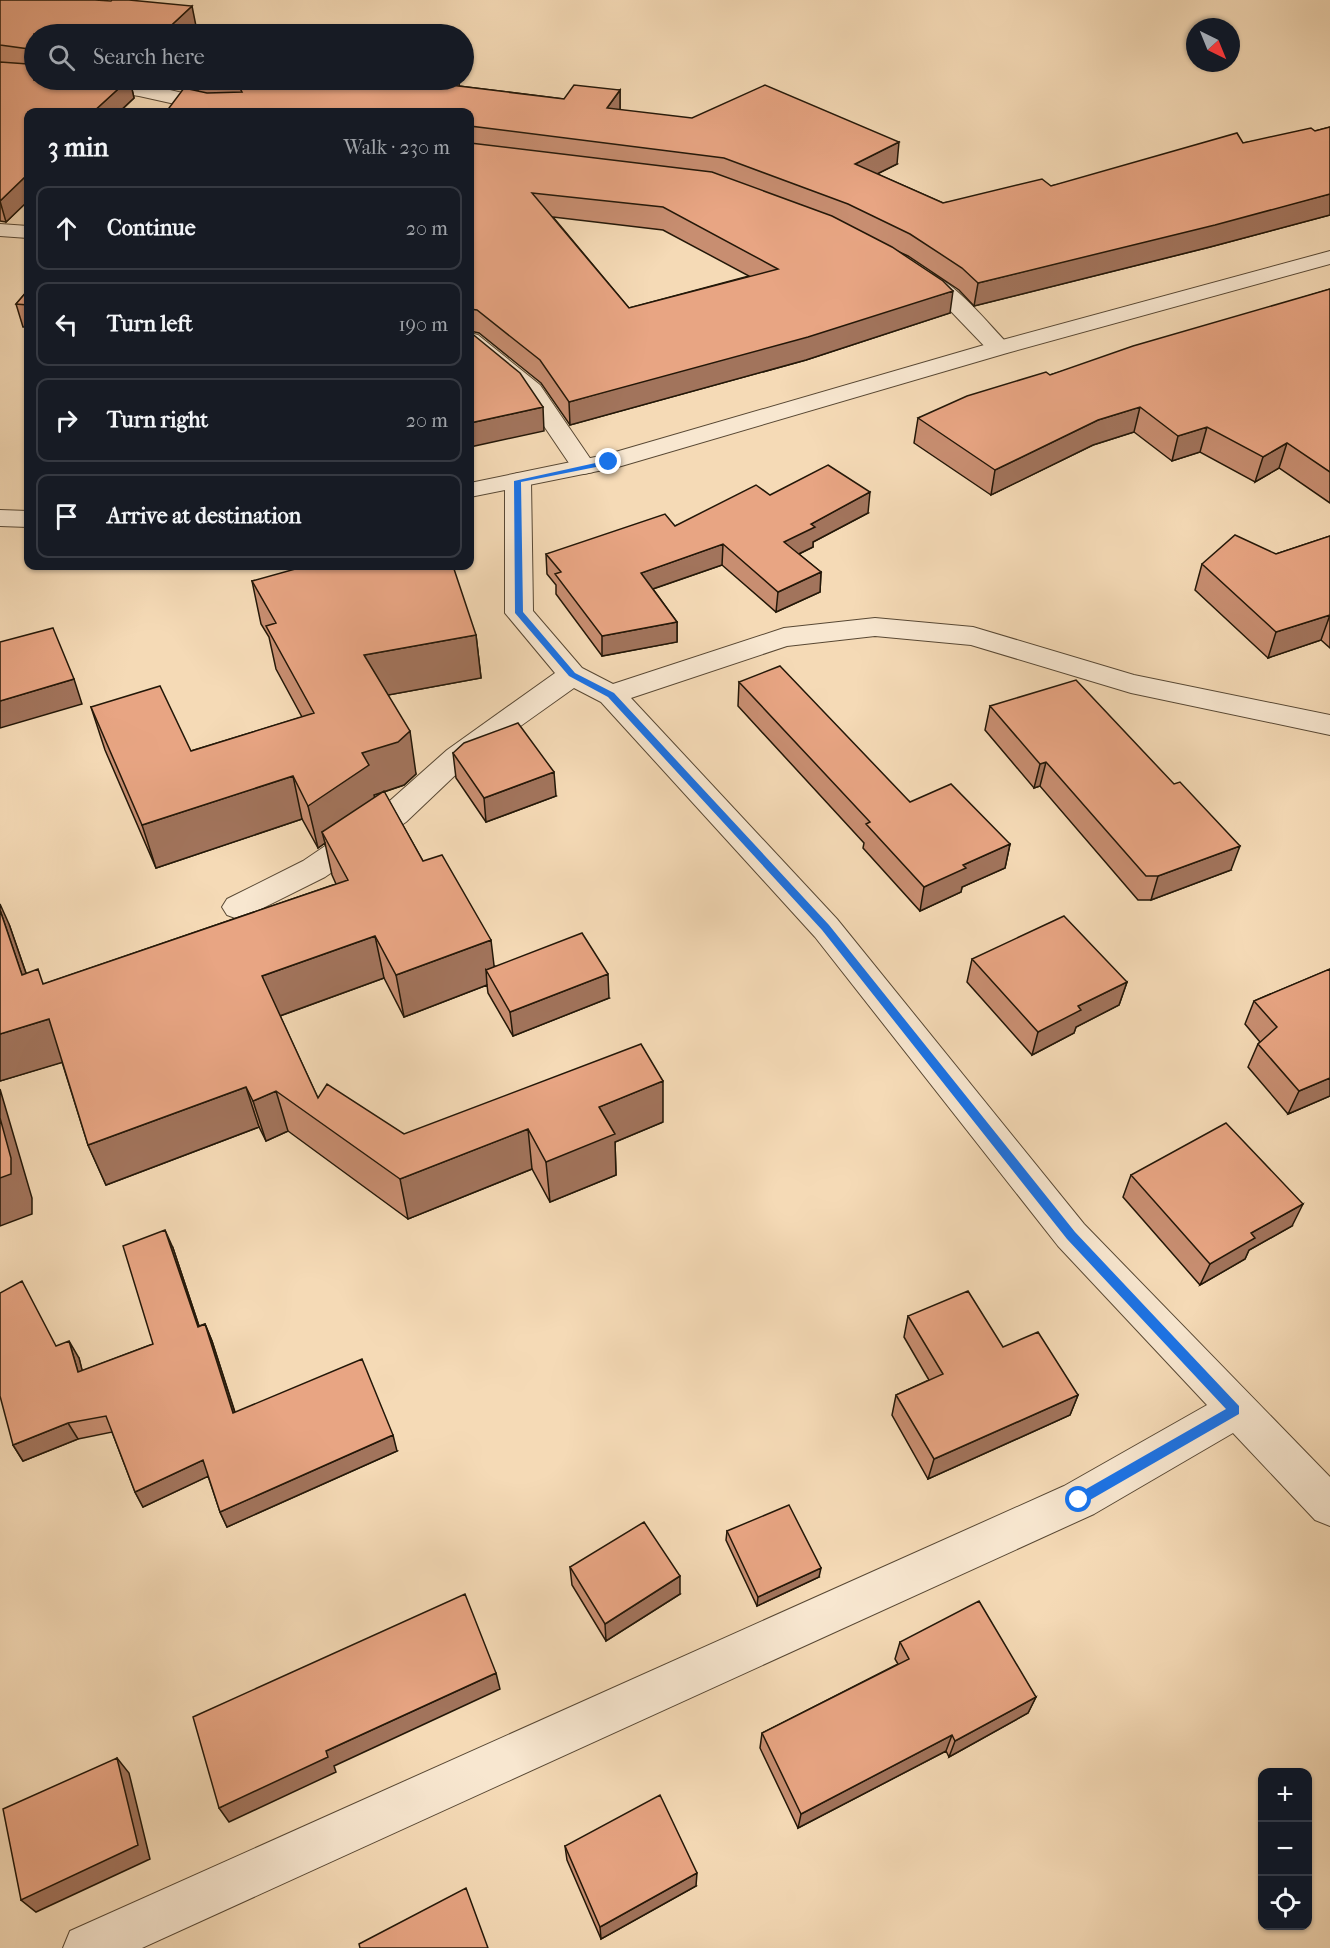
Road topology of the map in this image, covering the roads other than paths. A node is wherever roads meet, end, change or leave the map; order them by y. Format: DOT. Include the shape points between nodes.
graph roads {
  1 [pos="139,90"];
  2 [pos="217,108"];
  3 [pos="0,230"];
  4 [pos="24,232"];
  5 [pos="1330,257"];
  6 [pos="899,263"];
  7 [pos="474,343"];
  8 [pos="999,348"];
  9 [pos="584,467"];
  10 [pos="518,481"];
  11 [pos="474,489"];
  12 [pos="0,518"];
  13 [pos="24,519"];
  14 [pos="572,675"];
  15 [pos="611,695"];
  16 [pos="1330,725"];
  17 [pos="238,907"];
  18 [pos="1235,1410"];
  19 [pos="1330,1506"];
  20 [pos="87,1948"];
  1 -- 2 [label="street"];
  3 -- 4 [label="street"];
  5 -- 8 [label="street"];
  6 -- 8 [label="street" via="950,297"];
  7 -- 9 [label="street" via="532,390"];
  8 -- 9 [label="street"];
  9 -- 10 [label="street"];
  10 -- 11 [label="street"];
  10 -- 14 [label="street" via="519,613"];
  12 -- 13 [label="street"];
  14 -- 15 [label="street"];
  14 -- 17 [label="street" via="457,757 396,813 314,869"];
  15 -- 16 [label="street" via="784,637 875,627 973,636 1131,684"];
  15 -- 18 [label="street" via="826,928 1071,1235"];
  18 -- 19 [label="street"];
  18 -- 20 [label="street" via="1079,1500"];
}
